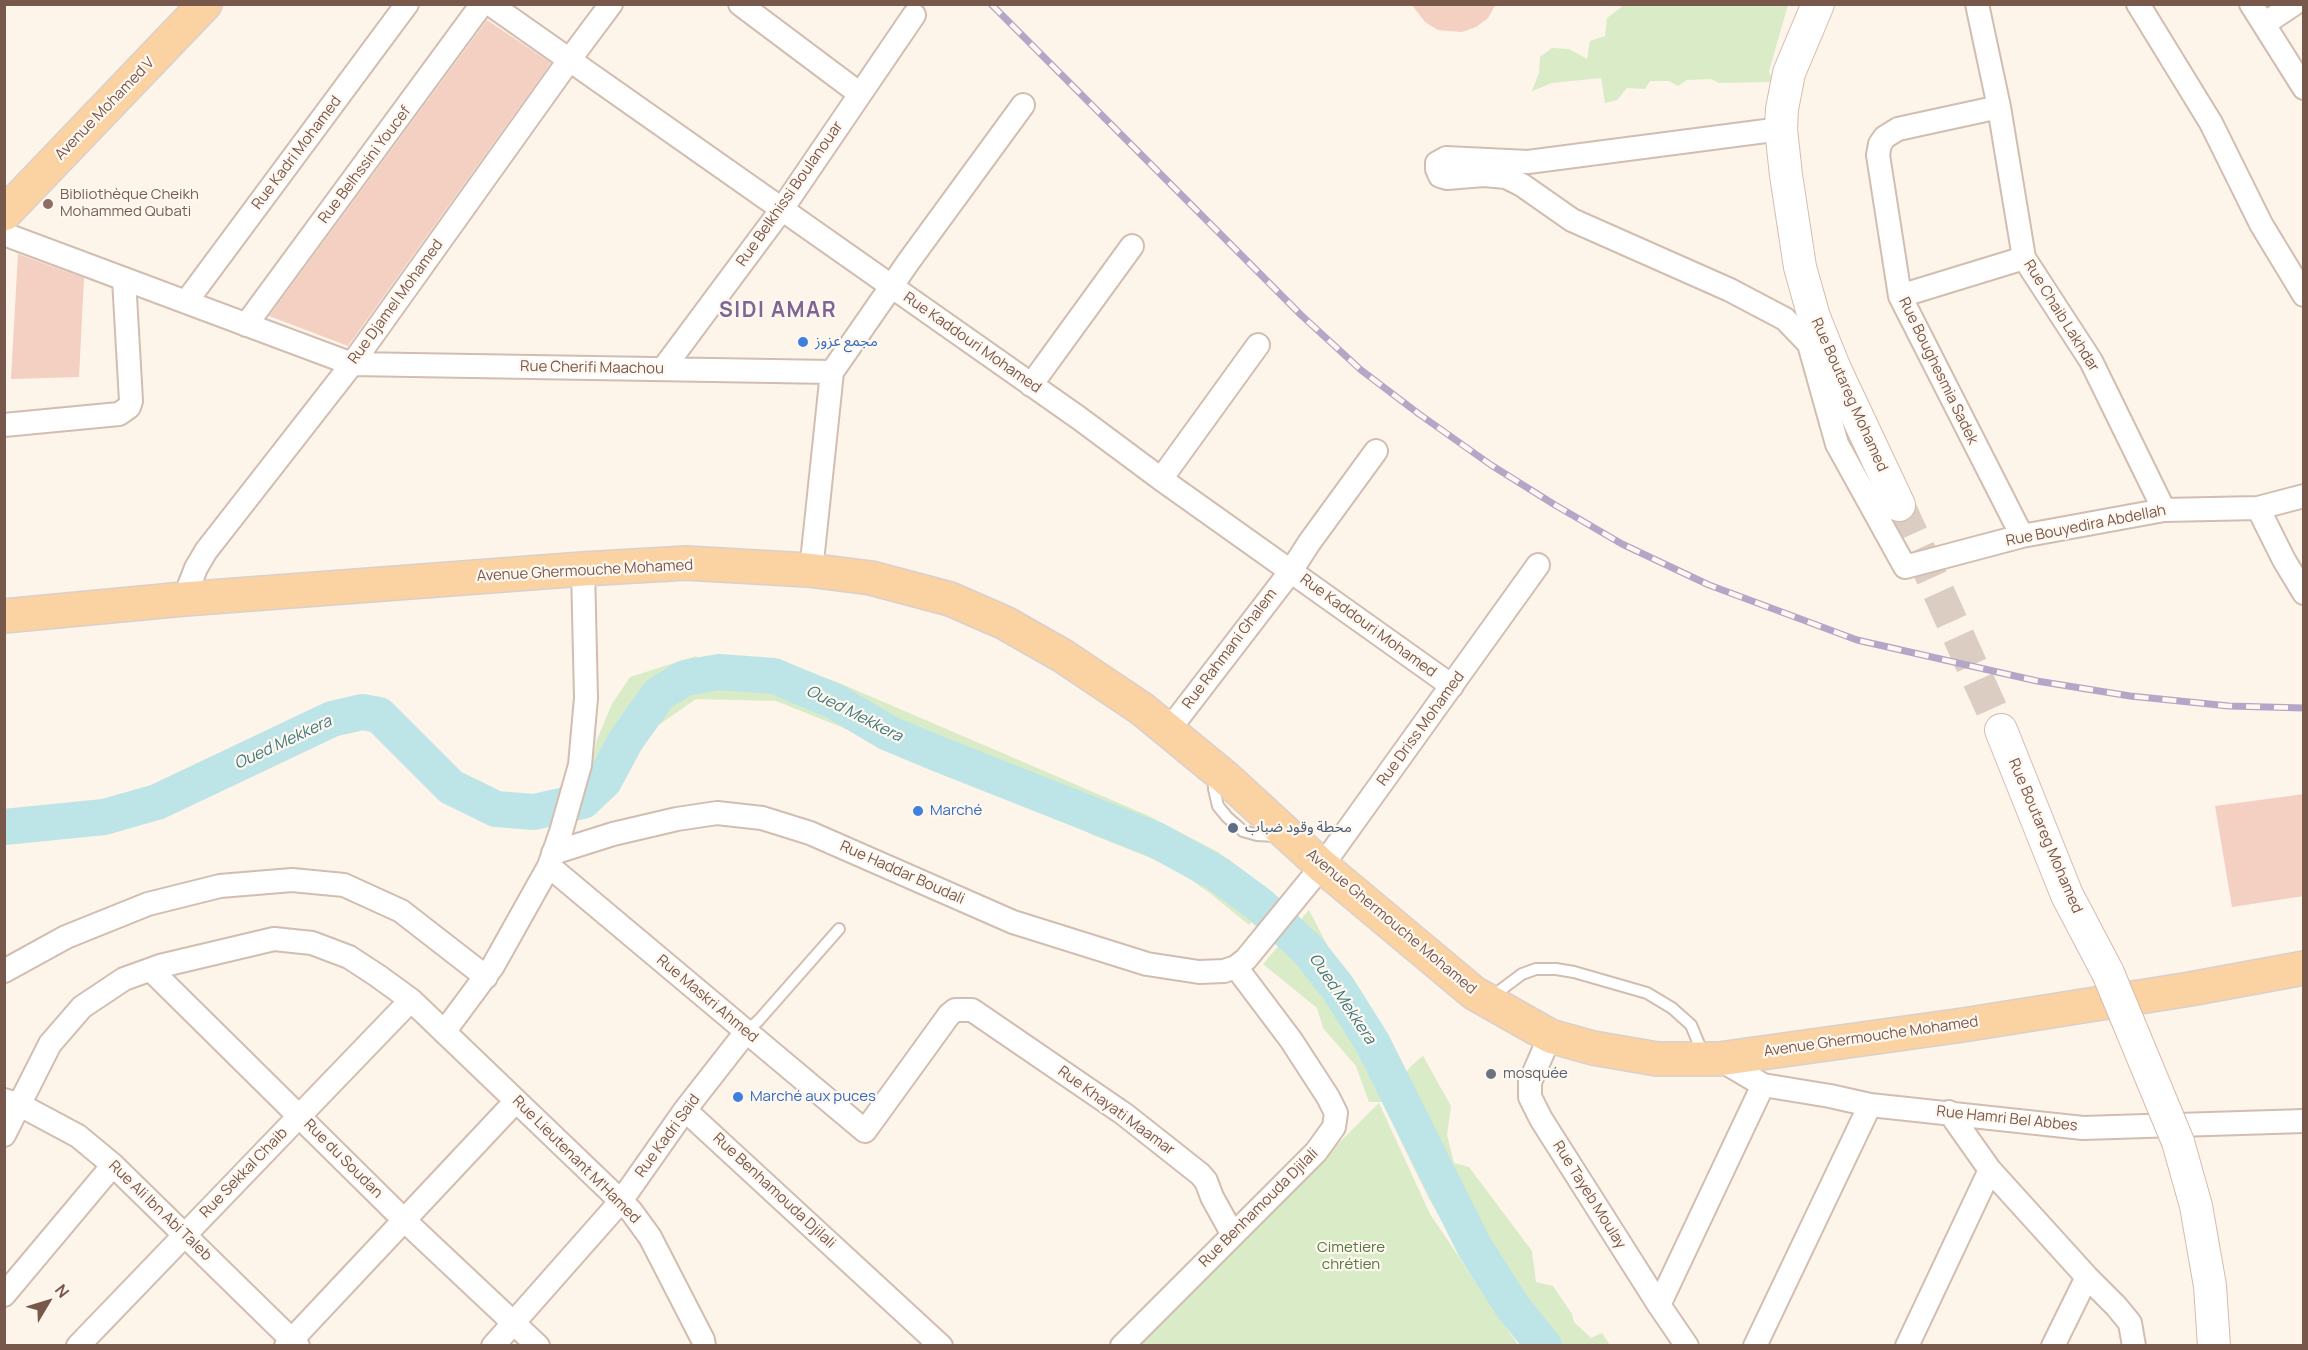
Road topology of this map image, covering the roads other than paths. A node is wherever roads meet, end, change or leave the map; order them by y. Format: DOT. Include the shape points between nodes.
graph roads {
  1 [pos="205,4"];
  2 [pos="407,4"];
  3 [pos="482,4"];
  4 [pos="490,4"];
  5 [pos="611,4"];
  6 [pos="740,4"];
  7 [pos="1818,4"];
  8 [pos="1977,4"];
  9 [pos="2138,4"];
  10 [pos="2251,4"];
  11 [pos="2294,4"];
  12 [pos="914,15"];
  13 [pos="2264,24"];
  14 [pos="570,59"];
  15 [pos="2304,88"];
  16 [pos="860,94"];
  17 [pos="1023,105"];
  18 [pos="1999,107"];
  19 [pos="1781,129"];
  20 [pos="782,208"];
  21 [pos="4,214"];
  22 [pos="4,234"];
  23 [pos="1132,246"];
  24 [pos="2024,258"];
  25 [pos="123,279"];
  26 [pos="891,287"];
  27 [pos="2304,295"];
  28 [pos="1900,296"];
  29 [pos="186,302"];
  30 [pos="246,325"];
  31 [pos="1258,345"];
  32 [pos="352,364"];
  33 [pos="663,369"];
  34 [pos="832,372"];
  35 [pos="1031,385"];
  36 [pos="4,425"];
  37 [pos="1376,451"];
  38 [pos="1161,479"];
  39 [pos="2304,496"];
  40 [pos="1899,505"];
  41 [pos="2258,508"];
  42 [pos="2164,510"];
  43 [pos="2022,536"];
  44 [pos="1538,565"];
  45 [pos="583,568"];
  46 [pos="1291,570"];
  47 [pos="811,571"];
  48 [pos="2304,593"];
  49 [pos="184,599"];
  50 [pos="4,616"];
  51 [pos="1452,686"];
  52 [pos="2001,730"];
  53 [pos="1168,731"];
  54 [pos="554,850"];
  55 [pos="1322,866"];
  56 [pos="839,929"];
  57 [pos="1241,963"];
  58 [pos="2304,968"];
  59 [pos="151,970"];
  60 [pos="4,971"];
  61 [pos="486,977"];
  62 [pos="411,1000"];
  63 [pos="1487,1000"];
  64 [pos="444,1032"];
  65 [pos="746,1032"];
  66 [pos="1550,1036"];
  67 [pos="1712,1059"];
  68 [pos="1763,1085"];
  69 [pos="516,1101"];
  70 [pos="12,1103"];
  71 [pos="1870,1105"];
  72 [pos="686,1110"];
  73 [pos="1949,1112"];
  74 [pos="300,1116"];
  75 [pos="2304,1121"];
  76 [pos="865,1131"];
  77 [pos="4,1135"];
  78 [pos="113,1165"];
  79 [pos="1990,1170"];
  80 [pos="621,1201"];
  81 [pos="404,1220"];
  82 [pos="184,1235"];
  83 [pos="1233,1235"];
  84 [pos="2086,1277"];
  85 [pos="4,1295"];
  86 [pos="1659,1305"];
  87 [pos="514,1324"];
  88 [pos="292,1343"];
  89 [pos="702,1344"];
  90 [pos="78,1346"];
  91 [pos="493,1346"];
  92 [pos="538,1346"];
  93 [pos="941,1346"];
  94 [pos="1122,1346"];
  95 [pos="1687,1346"];
  96 [pos="1755,1346"];
  97 [pos="1907,1346"];
  98 [pos="2053,1346"];
  99 [pos="2134,1346"];
  100 [pos="2214,1346"];
  1 -- 21 [label="main road, Avenue Mohamed V"];
  2 -- 29 [label="street, Rue Kadri Mohamed"];
  3 -- 30 [label="street, Rue Belhssini Youcef"];
  4 -- 14 [label="street, Rue Kaddouri Mohamed"];
  5 -- 14 [label="street, Rue Djamel Mohamed"];
  6 -- 16 [label="street"];
  7 -- 19 [label="street, Rue Boutareg Mohamed" via="1789,73"];
  8 -- 18 [label="street, Rue Chaib Lakhdar"];
  9 -- 27 [label="street" via="2211,123 2261,224"];
  10 -- 13 [label="street"];
  11 -- 13 [label="street"];
  12 -- 16 [label="street, Rue Belkhissi Boulanouar"];
  13 -- 15 [label="street"];
  14 -- 20 [label="street, Rue Kaddouri Mohamed"];
  14 -- 32 [label="street, Rue Djamel Mohamed"];
  16 -- 20 [label="street, Rue Belkhissi Boulanouar"];
  17 -- 26 [label="street"];
  18 -- 24 [label="street, Rue Chaib Lakhdar"];
  18 -- 28 [label="street, Rue Boughesmia Sadek" via="1898,129 1880,144 1878,154"];
  19 -- 40 [label="street, Rue Boutareg Mohamed" via="1800,267 1814,317"];
  19 -- 43 [label="street, Rue Bouyedira Abdellah" via="1528,162 1511,174 1572,220 1730,290 1785,319 1809,344 1837,444 1905,567"];
  20 -- 26 [label="street, Rue Kaddouri Mohamed"];
  20 -- 33 [label="street, Rue Belkhissi Boulanouar"];
  22 -- 25 [label="street, Rue Cherifi Maachou"];
  23 -- 35 [label="street"];
  24 -- 28 [label="street"];
  24 -- 42 [label="street, Rue Chaib Lakhdar" via="2091,361"];
  25 -- 29 [label="street, Rue Cherifi Maachou"];
  25 -- 36 [label="street" via="129,407 119,414"];
  26 -- 34 [label="street"];
  26 -- 35 [label="street, Rue Kaddouri Mohamed"];
  28 -- 43 [label="street, Rue Boughesmia Sadek"];
  29 -- 30 [label="street, Rue Cherifi Maachou"];
  30 -- 32 [label="street, Rue Cherifi Maachou"];
  31 -- 38 [label="street"];
  32 -- 33 [label="street, Rue Cherifi Maachou"];
  32 -- 49 [label="street, Rue Djamel Mohamed" via="206,551"];
  33 -- 34 [label="street, Rue Cherifi Maachou"];
  34 -- 47 [label="street"];
  35 -- 38 [label="street, Rue Kaddouri Mohamed"];
  37 -- 46 [label="street, Rue Rahmani Ghalem"];
  38 -- 46 [label="street, Rue Kaddouri Mohamed"];
  39 -- 41 [label="street, Rue Bouyedira Abdellah"];
  41 -- 42 [label="street, Rue Bouyedira Abdellah"];
  41 -- 48 [label="street"];
  42 -- 43 [label="street, Rue Bouyedira Abdellah"];
  44 -- 51 [label="street, Rue Driss Mohamed"];
  45 -- 47 [label="main road, Avenue Ghermouche Mohamed" via="686,563"];
  45 -- 49 [label="main road, Avenue Ghermouche Mohamed"];
  45 -- 54 [label="street" via="586,698 579,765"];
  46 -- 51 [label="street, Rue Kaddouri Mohamed"];
  46 -- 53 [label="street, Rue Rahmani Ghalem"];
  47 -- 53 [label="main road, Avenue Ghermouche Mohamed" via="871,578 950,599 1005,623 1063,656"];
  49 -- 50 [label="main road, Avenue Ghermouche Mohamed"];
  51 -- 55 [label="street, Rue Driss Mohamed"];
  52 -- 100 [label="street, Rue Boutareg Mohamed, bridge" via="2067,895 2108,974 2178,1142 2196,1206 2210,1286"];
  53 -- 55 [label="main road, Avenue Ghermouche Mohamed"];
  54 -- 57 [label="street, Rue Haddar Boudali" via="677,819 717,813 762,818 810,833 1013,922 1147,964 1199,972 1224,971"];
  54 -- 61 [label="street"];
  54 -- 65 [label="street, Rue Maskri Ahmed"];
  55 -- 57 [label="street, Rue Driss Mohamed"];
  55 -- 63 [label="main road, Avenue Ghermouche Mohamed"];
  56 -- 65 [label="lane"];
  57 -- 83 [label="street, Rue Benhamouda Djilali" via="1336,1113 1334,1127 1316,1152"];
  58 -- 67 [label="main road, Avenue Ghermouche Mohamed" via="1964,1025"];
  59 -- 62 [label="street, Rue Lieutenant M'Hamed" via="274,939 312,943 349,957"];
  59 -- 70 [label="street, Rue Lieutenant M'Hamed" via="124,979 82,1007 50,1044"];
  59 -- 74 [label="street, Rue du Soudan"];
  60 -- 61 [label="street" via="66,937 148,904 220,886 292,880 344,885 400,911"];
  61 -- 64 [label="street"];
  62 -- 64 [label="street, Rue Lieutenant M'Hamed"];
  62 -- 74 [label="street, Rue Sekkal Chaib"];
  63 -- 66 [label="main road, Avenue Ghermouche Mohamed"];
  63 -- 67 [label="lane" via="1522,974 1536,969 1574,972 1647,993 1672,1008 1691,1025"];
  64 -- 69 [label="street, Rue Lieutenant M'Hamed"];
  65 -- 72 [label="street, Rue Kadri Said"];
  65 -- 76 [label="street, Rue Maskri Ahmed"];
  66 -- 67 [label="main road, Avenue Ghermouche Mohamed" via="1657,1059"];
  66 -- 86 [label="street, Rue Tayeb Moulay" via="1530,1082 1530,1097"];
  67 -- 68 [label="street, Rue Hamri Bel Abbes"];
  68 -- 71 [label="street, Rue Hamri Bel Abbes"];
  68 -- 86 [label="street"];
  69 -- 80 [label="street, Rue Lieutenant M'Hamed"];
  69 -- 81 [label="street"];
  70 -- 77 [label="street, Rue Lieutenant M'Hamed"];
  70 -- 78 [label="street, Rue Ali Ibn Abi Taleb" via="78,1136"];
  71 -- 73 [label="street, Rue Hamri Bel Abbes"];
  71 -- 96 [label="street"];
  72 -- 80 [label="street, Rue Kadri Said"];
  72 -- 93 [label="street, Rue Benhamouda Djilali"];
  73 -- 75 [label="street, Rue Hamri Bel Abbes" via="2083,1128"];
  73 -- 79 [label="street"];
  74 -- 81 [label="street, Rue du Soudan"];
  74 -- 82 [label="street, Rue Sekkal Chaib"];
  76 -- 83 [label="street, Rue Khayati Maamar" via="949,1015 955,1010 972,1010 1124,1114 1200,1174"];
  78 -- 82 [label="street, Rue Ali Ibn Abi Taleb"];
  78 -- 85 [label="street"];
  79 -- 84 [label="street"];
  79 -- 97 [label="street"];
  80 -- 87 [label="street, Rue Kadri Said"];
  80 -- 89 [label="street, Rue Lieutenant M'Hamed" via="650,1237"];
  81 -- 87 [label="street, Rue du Soudan"];
  81 -- 88 [label="street"];
  82 -- 88 [label="street, Rue Ali Ibn Abi Taleb"];
  82 -- 90 [label="street, Rue Sekkal Chaib"];
  83 -- 94 [label="street, Rue Benhamouda Djilali"];
  84 -- 98 [label="street"];
  84 -- 99 [label="street" via="2130,1323"];
  86 -- 95 [label="street, Rue Tayeb Moulay"];
  87 -- 91 [label="street, Rue Kadri Said"];
  87 -- 92 [label="street, Rue du Soudan"];
}
